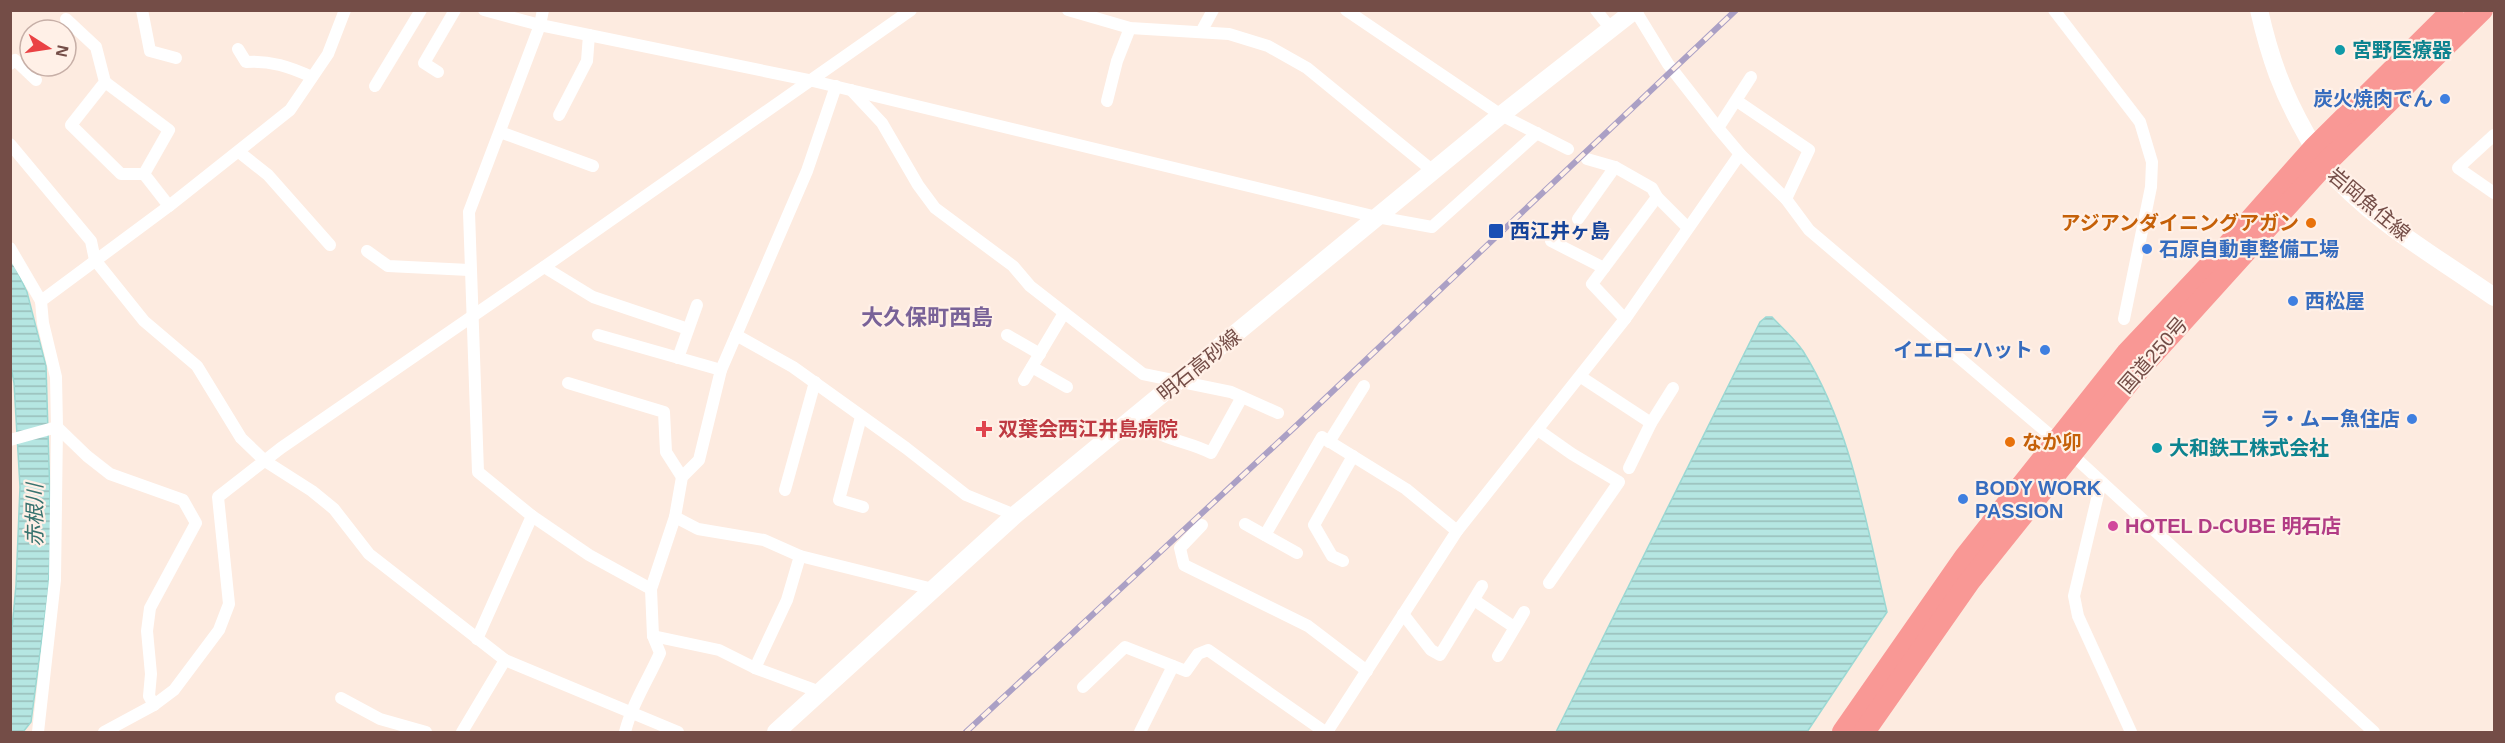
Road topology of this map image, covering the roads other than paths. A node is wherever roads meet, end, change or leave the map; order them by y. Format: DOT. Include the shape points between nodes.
graph roads {
  1 [pos="142,10"];
  2 [pos="345,10"];
  3 [pos="421,10"];
  4 [pos="456,10"];
  5 [pos="484,10"];
  6 [pos="543,10"];
  7 [pos="911,10"];
  8 [pos="1213,10"];
  9 [pos="1346,10"];
  10 [pos="1596,10"];
  11 [pos="1635,10"];
  12 [pos="2054,10"];
  13 [pos="2259,10"];
  14 [pos="2453,10"];
  15 [pos="2482,10"];
  16 [pos="1070,11"];
  17 [pos="540,25"];
  18 [pos="1130,28"];
  19 [pos="1611,29"];
  20 [pos="78,30"];
  21 [pos="1201,32"];
  22 [pos="589,35"];
  23 [pos="238,49"];
  24 [pos="176,58"];
  25 [pos="10,64"];
  26 [pos="438,72"];
  27 [pos="1751,76"];
  28 [pos="312,77"];
  29 [pos="36,80"];
  30 [pos="813,81"];
  31 [pos="105,82"];
  32 [pos="375,86"];
  33 [pos="836,86"];
  34 [pos="850,89"];
  35 [pos="1107,101"];
  36 [pos="1737,101"];
  37 [pos="559,115"];
  38 [pos="1501,115"];
  39 [pos="1718,128"];
  40 [pos="500,132"];
  41 [pos="1537,133"];
  42 [pos="2494,135"];
  43 [pos="12,146"];
  44 [pos="1568,149"];
  45 [pos="239,152"];
  46 [pos="1740,154"];
  47 [pos="2319,156"];
  48 [pos="1587,159"];
  49 [pos="593,166"];
  50 [pos="1615,167"];
  51 [pos="1433,171"];
  52 [pos="144,174"];
  53 [pos="2494,193"];
  54 [pos="1657,197"];
  55 [pos="1786,199"];
  56 [pos="169,206"];
  57 [pos="1377,218"];
  58 [pos="1578,219"];
  59 [pos="1688,227"];
  60 [pos="1551,241"];
  61 [pos="330,245"];
  62 [pos="10,248"];
  63 [pos="367,251"];
  64 [pos="95,260"];
  65 [pos="544,267"];
  66 [pos="1604,268"];
  67 [pos="469,270"];
  68 [pos="2494,297"];
  69 [pos="41,301"];
  70 [pos="697,305"];
  71 [pos="1064,314"];
  72 [pos="472,317"];
  73 [pos="1625,319"];
  74 [pos="2124,319"];
  75 [pos="687,329"];
  76 [pos="598,335"];
  77 [pos="736,335"];
  78 [pos="1006,335"];
  79 [pos="1040,354"];
  80 [pos="678,358"];
  81 [pos="1032,367"];
  82 [pos="721,370"];
  83 [pos="1581,377"];
  84 [pos="1024,380"];
  85 [pos="814,382"];
  86 [pos="1178,382"];
  87 [pos="568,383"];
  88 [pos="1364,386"];
  89 [pos="1067,387"];
  90 [pos="1673,388"];
  91 [pos="1242,397"];
  92 [pos="1278,414"];
  93 [pos="1136,416"];
  94 [pos="861,417"];
  95 [pos="1651,423"];
  96 [pos="57,427"];
  97 [pos="1538,430"];
  98 [pos="11,436"];
  99 [pos="1329,441"];
  100 [pos="2063,447"];
  101 [pos="1353,456"];
  102 [pos="265,461"];
  103 [pos="1629,468"];
  104 [pos="682,477"];
  105 [pos="2101,482"];
  106 [pos="785,489"];
  107 [pos="863,507"];
  108 [pos="1015,515"];
  109 [pos="532,516"];
  110 [pos="675,518"];
  111 [pos="1245,524"];
  112 [pos="1202,525"];
  113 [pos="1456,531"];
  114 [pos="1265,535"];
  115 [pos="1297,553"];
  116 [pos="800,556"];
  117 [pos="1343,561"];
  118 [pos="1549,583"];
  119 [pos="1482,586"];
  120 [pos="651,589"];
  121 [pos="933,589"];
  122 [pos="1473,600"];
  123 [pos="1524,612"];
  124 [pos="1403,614"];
  125 [pos="1514,627"];
  126 [pos="653,636"];
  127 [pos="477,639"];
  128 [pos="1498,656"];
  129 [pos="506,660"];
  130 [pos="1173,666"];
  131 [pos="755,668"];
  132 [pos="1367,671"];
  133 [pos="1083,687"];
  134 [pos="820,692"];
  135 [pos="341,698"];
  136 [pos="154,705"];
  137 [pos="630,711"];
  138 [pos="38,732"];
  139 [pos="104,732"];
  140 [pos="426,732"];
  141 [pos="462,732"];
  142 [pos="625,732"];
  143 [pos="678,732"];
  144 [pos="776,732"];
  145 [pos="1140,732"];
  146 [pos="1326,732"];
  147 [pos="1843,732"];
  148 [pos="1864,732"];
  149 [pos="2131,732"];
  150 [pos="2374,732"];
  1 -- 24 [label="street" via="150,51"];
  2 -- 28 [label="street" via="328,54"];
  3 -- 32 [label="street"];
  4 -- 26 [label="street" via="424,63"];
  5 -- 17 [label="street"];
  6 -- 17 [label="street"];
  7 -- 30 [label="street"];
  8 -- 21 [label="street"];
  9 -- 38 [label="street"];
  10 -- 19 [label="street"];
  11 -- 19 [label="main road, 明石高砂線"];
  11 -- 39 [label="street" via="1668,64"];
  12 -- 74 [label="street" via="2140,122 2152,162 2151,187"];
  13 -- 47 [label="main road, 岩岡魚住線" via="2285,97"];
  14 -- 47 [label="highway, 国道250号"];
  15 -- 47 [label="highway, 国道250号"];
  16 -- 18 [label="street"];
  17 -- 22 [label="street"];
  17 -- 40 [label="street"];
  18 -- 21 [label="street"];
  18 -- 35 [label="street"];
  19 -- 38 [label="main road, 明石高砂線"];
  20 -- 31 [label="street" via="96,47"];
  21 -- 51 [label="street" via="1229,34 1268,46 1308,68"];
  22 -- 30 [label="street"];
  22 -- 37 [label="street" via="587,61"];
  23 -- 28 [label="street" via="246,62 263,60"];
  25 -- 29 [label="street" via="15,60"];
  27 -- 36 [label="street"];
  28 -- 45 [label="street" via="290,110"];
  30 -- 33 [label="street"];
  30 -- 65 [label="street"];
  31 -- 52 [label="street" via="169,130"];
  31 -- 52 [label="street" via="71,125 121,174"];
  33 -- 34 [label="street"];
  33 -- 77 [label="street" via="807,171"];
  34 -- 57 [label="street"];
  34 -- 71 [label="street" via="882,123 935,208 1013,266"];
  36 -- 39 [label="street"];
  36 -- 55 [label="street" via="1809,150"];
  38 -- 41 [label="street"];
  38 -- 51 [label="main road, 明石高砂線"];
  39 -- 46 [label="street"];
  40 -- 49 [label="street"];
  40 -- 67 [label="street" via="469,212"];
  41 -- 44 [label="street"];
  41 -- 57 [label="street" via="1432,227"];
  42 -- 53 [label="street" via="2458,168"];
  43 -- 64 [label="street" via="91,241"];
  45 -- 56 [label="street"];
  45 -- 61 [label="street" via="268,175"];
  46 -- 55 [label="street"];
  46 -- 59 [label="street"];
  47 -- 68 [label="main road, 岩岡魚住線" via="2354,195 2396,230"];
  47 -- 100 [label="highway, 国道250号" via="2127,353"];
  48 -- 50 [label="street"];
  50 -- 54 [label="street" via="1652,189"];
  50 -- 58 [label="street"];
  51 -- 57 [label="main road, 明石高砂線"];
  52 -- 56 [label="street"];
  54 -- 59 [label="street"];
  54 -- 66 [label="street"];
  55 -- 100 [label="street" via="1809,230"];
  56 -- 64 [label="street"];
  57 -- 86 [label="main road, 明石高砂線"];
  59 -- 73 [label="street"];
  60 -- 66 [label="street"];
  62 -- 69 [label="street"];
  63 -- 67 [label="street" via="388,266"];
  64 -- 69 [label="street"];
  64 -- 102 [label="street" via="144,321 197,366 241,438"];
  65 -- 72 [label="street"];
  65 -- 75 [label="street" via="593,297"];
  66 -- 73 [label="street" via="1592,284"];
  67 -- 72 [label="street"];
  69 -- 96 [label="street" via="56,377"];
  70 -- 75 [label="street"];
  71 -- 79 [label="street"];
  71 -- 86 [label="street" via="1143,374"];
  72 -- 102 [label="street"];
  72 -- 109 [label="street" via="478,472"];
  73 -- 83 [label="street"];
  75 -- 80 [label="street"];
  76 -- 80 [label="street"];
  77 -- 82 [label="street"];
  77 -- 85 [label="street"];
  78 -- 79 [label="street"];
  79 -- 81 [label="street"];
  80 -- 82 [label="street"];
  81 -- 84 [label="street"];
  81 -- 89 [label="street"];
  82 -- 104 [label="street" via="699,460"];
  83 -- 95 [label="street"];
  83 -- 97 [label="street"];
  85 -- 94 [label="street"];
  85 -- 106 [label="street"];
  86 -- 91 [label="street"];
  86 -- 93 [label="main road, 明石高砂線"];
  87 -- 104 [label="street" via="664,412 666,452"];
  88 -- 99 [label="street"];
  90 -- 95 [label="street"];
  91 -- 92 [label="street"];
  91 -- 93 [label="street" via="1211,453 1158,433"];
  93 -- 108 [label="main road, 明石高砂線"];
  94 -- 107 [label="street" via="839,500"];
  94 -- 108 [label="street" via="966,495"];
  95 -- 103 [label="street"];
  96 -- 98 [label="street"];
  96 -- 136 [label="street" via="110,474 183,500 196,523 150,608 149,696"];
  96 -- 138 [label="street" via="55,580"];
  97 -- 113 [label="street"];
  97 -- 118 [label="street" via="1619,482"];
  99 -- 101 [label="street"];
  99 -- 114 [label="street" via="1322,437"];
  100 -- 105 [label="street"];
  100 -- 147 [label="highway, 国道250号" via="1965,556"];
  100 -- 148 [label="highway, 国道250号"];
  101 -- 113 [label="street" via="1406,489"];
  101 -- 117 [label="street" via="1314,525 1332,556"];
  102 -- 127 [label="street" via="334,509 369,554"];
  102 -- 136 [label="street" via="218,497 229,604 219,630 174,690"];
  104 -- 110 [label="street"];
  105 -- 149 [label="street" via="2074,596 2078,616"];
  105 -- 150 [label="street"];
  108 -- 121 [label="main road, 明石高砂線"];
  109 -- 120 [label="street" via="589,555"];
  109 -- 127 [label="street"];
  110 -- 116 [label="street" via="698,529 764,540"];
  110 -- 120 [label="street"];
  111 -- 114 [label="street"];
  112 -- 132 [label="street" via="1180,548 1184,565 1308,626"];
  113 -- 124 [label="street"];
  114 -- 115 [label="street"];
  116 -- 121 [label="street"];
  116 -- 131 [label="street" via="787,600"];
  119 -- 122 [label="street"];
  120 -- 126 [label="street"];
  121 -- 134 [label="main road, 明石高砂線"];
  122 -- 124 [label="street" via="1440,655 1431,650"];
  122 -- 125 [label="street"];
  123 -- 125 [label="street"];
  124 -- 132 [label="street"];
  125 -- 128 [label="street"];
  126 -- 131 [label="street" via="719,650"];
  126 -- 137 [label="street" via="660,653"];
  127 -- 129 [label="street"];
  129 -- 137 [label="street"];
  129 -- 141 [label="street"];
  130 -- 133 [label="street" via="1125,646"];
  130 -- 145 [label="street"];
  130 -- 146 [label="street" via="1186,671 1197,654 1208,650"];
  131 -- 134 [label="street"];
  132 -- 146 [label="street"];
  134 -- 144 [label="main road, 明石高砂線"];
  135 -- 140 [label="street" via="380,719"];
  136 -- 139 [label="street"];
  137 -- 142 [label="street"];
  137 -- 143 [label="street"];
}
